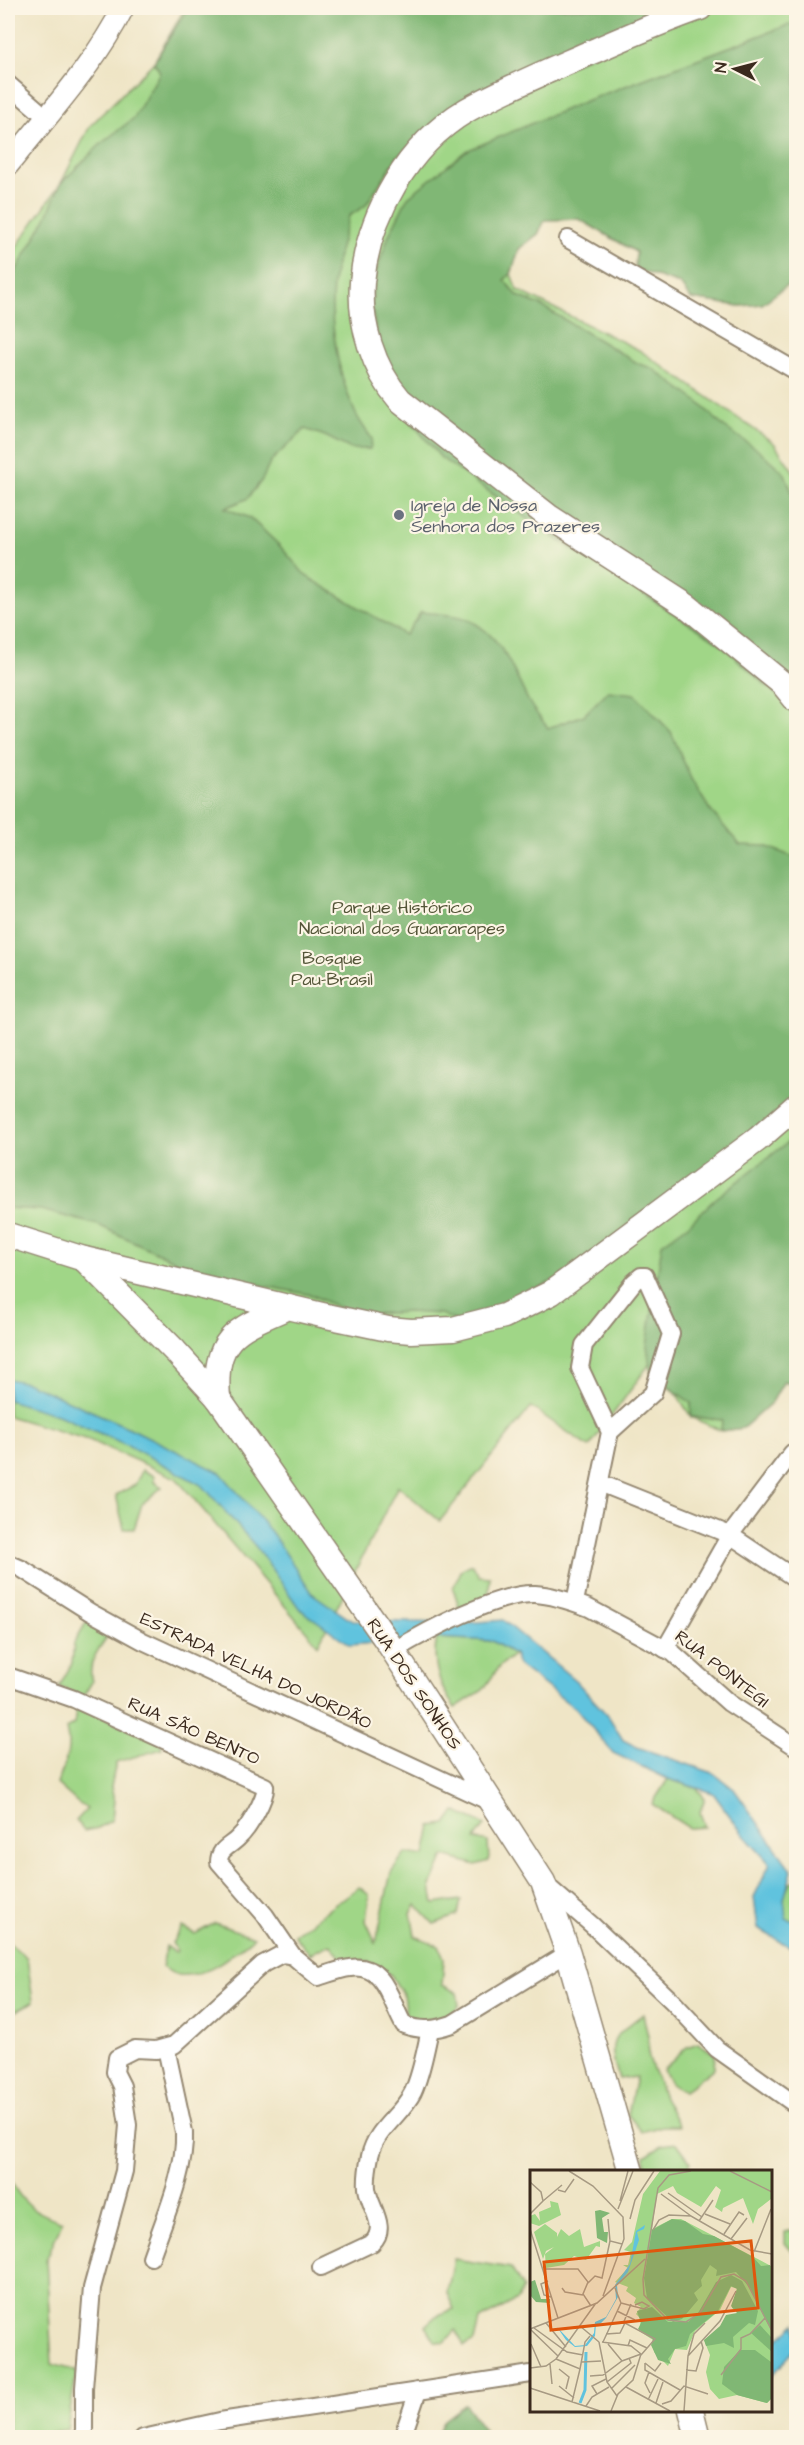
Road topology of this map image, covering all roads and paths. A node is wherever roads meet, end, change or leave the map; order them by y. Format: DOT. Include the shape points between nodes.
graph roads {
  1 [pos="123,8"];
  2 [pos="700,8"];
  3 [pos="8,84"];
  4 [pos="46,117"];
  5 [pos="8,165"];
  6 [pos="568,239"];
  7 [pos="796,371"];
  8 [pos="796,700"];
  9 [pos="796,1106"];
  10 [pos="8,1235"];
  11 [pos="84,1259"];
  12 [pos="288,1307"];
  13 [pos="218,1398"];
  14 [pos="610,1432"];
  15 [pos="792,1452"];
  16 [pos="600,1483"];
  17 [pos="730,1535"];
  18 [pos="8,1563"];
  19 [pos="796,1579"];
  20 [pos="575,1602"];
  21 [pos="396,1646"];
  22 [pos="665,1648"];
  23 [pos="8,1676"];
  24 [pos="796,1747"];
  25 [pos="493,1803"];
  26 [pos="543,1882"];
  27 [pos="568,1953"];
  28 [pos="293,1956"];
  29 [pos="430,2030"];
  30 [pos="166,2048"];
  31 [pos="796,2104"];
  32 [pos="630,2170"];
  33 [pos="151,2257"];
  34 [pos="321,2267"];
  35 [pos="530,2374"];
  36 [pos="418,2391"];
  37 [pos="692,2412"];
  38 [pos="221,2429"];
  39 [pos="84,2438"];
  40 [pos="143,2438"];
  41 [pos="402,2438"];
  42 [pos="698,2438"];
  1 -- 4 [label="street"];
  2 -- 8 [label="main road" via="531,79 466,110 437,133 412,158 394,185 372,232 363,272 365,325 382,376 400,400 548,516 687,606 783,684"];
  3 -- 4 [label="street"];
  4 -- 5 [label="street"];
  6 -- 7 [label="street"];
  9 -- 12 [label="main road" via="758,1139 551,1293 504,1316 453,1329 411,1331"];
  10 -- 11 [label="main road"];
  11 -- 12 [label="main road"];
  11 -- 13 [label="main road, RUA DOS SONHOS"];
  12 -- 13 [label="main road" via="245,1326 227,1343 217,1364"];
  13 -- 21 [label="main road, RUA DOS SONHOS" via="360,1604"];
  14 -- 14 [label="street" via="653,1394 671,1334 645,1276 634,1282 584,1345 580,1368"];
  14 -- 16 [label="street"];
  15 -- 17 [label="street"];
  16 -- 17 [label="street"];
  16 -- 20 [label="street"];
  17 -- 19 [label="street"];
  17 -- 22 [label="street"];
  18 -- 25 [label="street, ESTRADA VELHA DO JORDÃO" via="143,1641"];
  20 -- 21 [label="street, RUA PONTEGI" via="534,1594 507,1598"];
  20 -- 22 [label="street, RUA PONTEGI"];
  21 -- 25 [label="main road, RUA DOS SONHOS"];
  22 -- 24 [label="street, RUA PONTEGI" via="729,1703"];
  23 -- 28 [label="street, RUA SÃO BENTO" via="74,1699 265,1786 247,1828 222,1850 219,1862 265,1915"];
  25 -- 26 [label="main road, RUA DOS SONHOS"];
  26 -- 27 [label="main road, RUA DOS SONHOS"];
  26 -- 31 [label="street" via="665,1994 717,2049"];
  27 -- 29 [label="street" via="452,2024"];
  27 -- 32 [label="main road, RUA DOS SONHOS"];
  28 -- 29 [label="street" via="318,1977 350,1968 371,1970 384,1982 404,2025"];
  28 -- 30 [label="street" via="282,1954 263,1964 184,2038"];
  29 -- 34 [label="street" via="412,2092 382,2129 371,2153 367,2189 380,2226 377,2237"];
  30 -- 33 [label="street" via="185,2145"];
  30 -- 39 [label="street" via="135,2049 116,2062 128,2125 124,2171 92,2288"];
  35 -- 36 [label="street"];
  36 -- 38 [label="street"];
  36 -- 41 [label="street"];
  37 -- 42 [label="main road"];
  38 -- 40 [label="street"];
}
